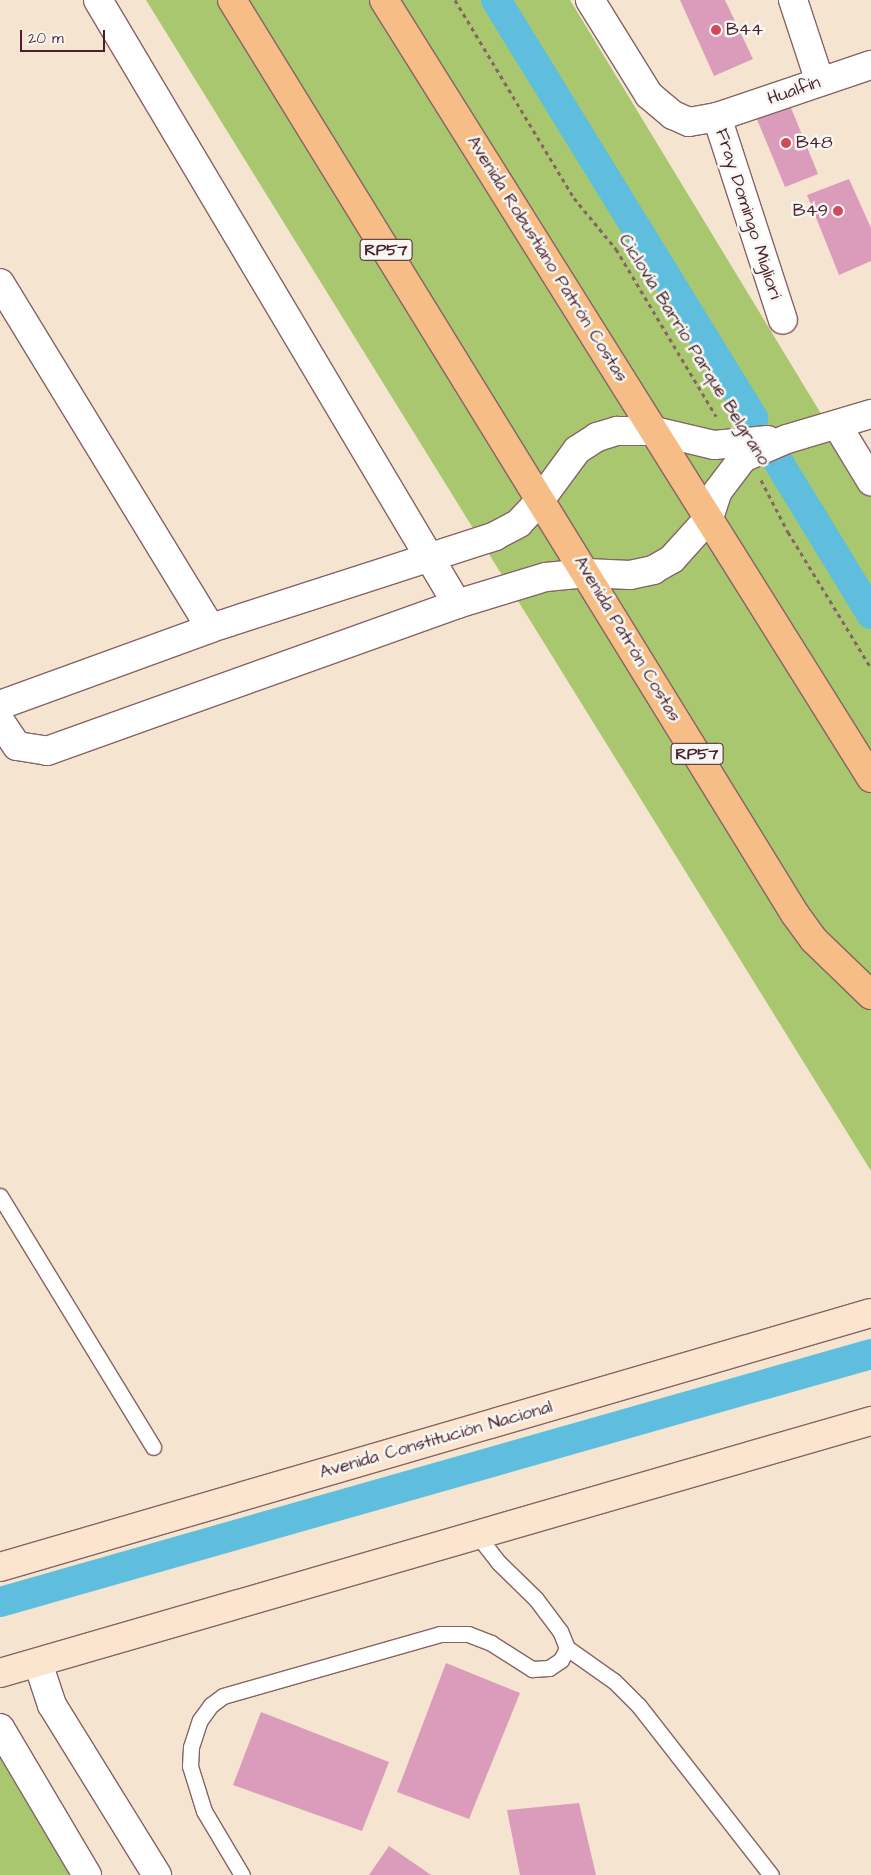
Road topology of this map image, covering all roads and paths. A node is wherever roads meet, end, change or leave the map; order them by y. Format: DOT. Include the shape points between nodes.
graph roads {
  1 [pos="98,0"];
  2 [pos="232,0"];
  3 [pos="384,0"];
  4 [pos="455,0"];
  5 [pos="590,0"];
  6 [pos="793,0"];
  7 [pos="871,65"];
  8 [pos="820,82"];
  9 [pos="717,118"];
  10 [pos="0,283"];
  11 [pos="783,320"];
  12 [pos="871,414"];
  13 [pos="837,425"];
  14 [pos="655,431"];
  15 [pos="739,451"];
  16 [pos="871,481"];
  17 [pos="541,500"];
  18 [pos="710,518"];
  19 [pos="430,555"];
  20 [pos="587,573"];
  21 [pos="457,604"];
  22 [pos="211,628"];
  23 [pos="871,668"];
  24 [pos="0,705"];
  25 [pos="0,721"];
  26 [pos="871,778"];
  27 [pos="871,995"];
  28 [pos="0,1196"];
  29 [pos="871,1313"];
  30 [pos="871,1421"];
  31 [pos="153,1447"];
  32 [pos="477,1535"];
  33 [pos="0,1567"];
  34 [pos="567,1648"];
  35 [pos="38,1662"];
  36 [pos="0,1673"];
  37 [pos="0,1728"];
  38 [pos="87,1875"];
  39 [pos="157,1875"];
  40 [pos="242,1875"];
  41 [pos="770,1875"];
  1 -- 19 [label="street"];
  2 -- 17 [label="highway, RP57"];
  3 -- 14 [label="highway, Avenida Robustiano Patrón Costas"];
  4 -- 15 [label="path, Ciclovía Barrio Parque Belgrano" via="574,198 616,249"];
  5 -- 9 [label="street, Fray Domingo Migliori" via="649,95 673,116 689,122"];
  6 -- 8 [label="street"];
  7 -- 8 [label="street, Hualfín"];
  8 -- 9 [label="street, Hualfín"];
  9 -- 11 [label="street, Fray Domingo Migliori"];
  10 -- 22 [label="street"];
  12 -- 13 [label="street"];
  13 -- 15 [label="street"];
  13 -- 16 [label="street"];
  14 -- 15 [label="street"];
  14 -- 17 [label="street" via="631,429 597,437 577,450 565,463"];
  14 -- 18 [label="highway, Avenida Robustiano Patrón Costas"];
  15 -- 18 [label="street" via="718,491"];
  15 -- 23 [label="path, Ciclovía Barrio Parque Belgrano" via="766,485 788,532"];
  17 -- 19 [label="street" via="519,523 495,536"];
  17 -- 20 [label="highway, Avenida Patrón Costas / RP57"];
  18 -- 20 [label="street" via="689,544 653,570 630,575"];
  18 -- 26 [label="highway"];
  19 -- 21 [label="street"];
  19 -- 22 [label="street"];
  20 -- 21 [label="street" via="546,576"];
  20 -- 27 [label="highway, Avenida Patrón Costas / RP57" via="795,914 814,940"];
  21 -- 25 [label="street" via="47,751 17,746"];
  22 -- 24 [label="street"];
  28 -- 31 [label="lane"];
  29 -- 33 [label="main road, Avenida Constitución Nacional"];
  30 -- 32 [label="main road"];
  32 -- 34 [label="lane" via="499,1563 536,1599 560,1631"];
  32 -- 35 [label="main road"];
  34 -- 40 [label="lane" via="561,1660 549,1668 532,1669 491,1643 468,1634 440,1634 223,1696 200,1720 191,1747 190,1766 204,1811"];
  34 -- 41 [label="lane" via="614,1681 639,1706"];
  35 -- 36 [label="main road"];
  35 -- 39 [label="street" via="52,1706"];
  37 -- 38 [label="street"];
}
